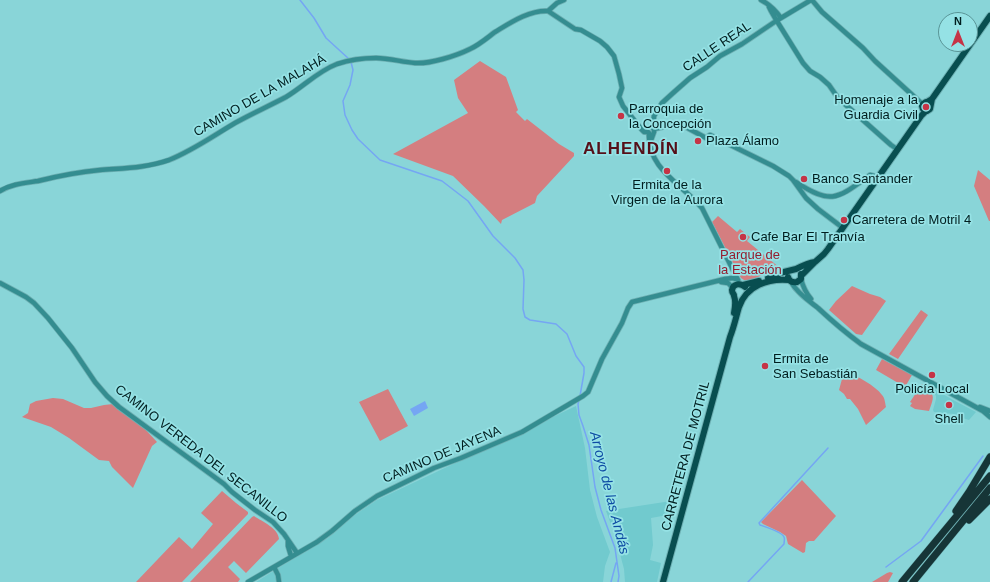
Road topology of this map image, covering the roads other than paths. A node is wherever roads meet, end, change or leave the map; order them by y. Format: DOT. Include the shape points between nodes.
graph roads {
  1 [pos="564,0"];
  2 [pos="762,0"];
  3 [pos="812,0"];
  4 [pos="770,7"];
  5 [pos="548,11"];
  6 [pos="990,16"];
  7 [pos="781,18"];
  8 [pos="776,21"];
  9 [pos="926,105"];
  10 [pos="651,131"];
  11 [pos="897,149"];
  12 [pos="877,178"];
  13 [pos="793,180"];
  14 [pos="0,191"];
  15 [pos="843,228"];
  16 [pos="815,262"];
  17 [pos="792,270"];
  18 [pos="801,278"];
  19 [pos="717,281"];
  20 [pos="790,281"];
  21 [pos="740,282"];
  22 [pos="0,283"];
  23 [pos="733,288"];
  24 [pos="745,295"];
  25 [pos="734,296"];
  26 [pos="730,336"];
  27 [pos="990,411"];
  28 [pos="990,417"];
  29 [pos="990,457"];
  30 [pos="990,476"];
  31 [pos="990,488"];
  32 [pos="990,500"];
  33 [pos="956,530"];
  34 [pos="288,541"];
  35 [pos="928,549"];
  36 [pos="297,553"];
  37 [pos="291,556"];
  38 [pos="274,567"];
  39 [pos="248,582"];
  40 [pos="280,582"];
  41 [pos="663,582"];
  42 [pos="902,582"];
  43 [pos="913,582"];
  1 -- 5 [label="street"];
  2 -- 4 [label="street"];
  3 -- 7 [label="street, CALLE REAL"];
  3 -- 9 [label="street" via="875,61"];
  4 -- 7 [label="street"];
  4 -- 8 [label="street"];
  5 -- 10 [label="street" via="607,47 614,56 619,74 622,88 619,97 623,106 644,132"];
  5 -- 14 [label="street, CAMINO DE LA MALAHÁ" via="526,15 471,49 443,59 416,63 377,58 353,60 336,65 286,96 171,159 139,167 67,175 11,186"];
  6 -- 9 [label="main road"];
  7 -- 8 [label="street, CALLE REAL"];
  8 -- 10 [label="street, CALLE REAL" via="720,56 677,89 654,116"];
  8 -- 11 [label="street" via="810,71 829,85 838,98"];
  9 -- 11 [label="main road"];
  10 -- 13 [label="street" via="676,124 684,126 706,138 710,135 773,166"];
  10 -- 21 [label="street" via="648,140 658,164 668,177 702,208"];
  11 -- 12 [label="main road"];
  12 -- 13 [label="street" via="870,176 837,196 824,196"];
  12 -- 15 [label="main road"];
  13 -- 15 [label="street" via="806,198"];
  15 -- 16 [label="main road"];
  16 -- 17 [label="main road"];
  16 -- 18 [label="main road"];
  17 -- 18 [label="main road" via="800,272"];
  17 -- 20 [label="main road" via="788,276"];
  17 -- 21 [label="main road" via="754,283"];
  18 -- 20 [label="main road" via="797,282"];
  18 -- 27 [label="street" via="803,287 811,299 862,342"];
  19 -- 21 [label="street" via="731,278"];
  19 -- 23 [label="street" via="728,283"];
  19 -- 36 [label="street, CAMINO DE JAYENA" via="630,305 588,392 583,396 522,432 434,468 377,496 317,542"];
  20 -- 24 [label="main road" via="772,280 756,286"];
  20 -- 28 [label="street" via="852,338"];
  21 -- 23 [label="main road"];
  21 -- 24 [label="main road" via="746,288"];
  22 -- 34 [label="street, CAMINO VEREDA DEL SECANILLO" via="34,303 72,348 95,382 119,407 273,522"];
  23 -- 25 [label="main road"];
  24 -- 25 [label="main road" via="739,298"];
  24 -- 26 [label="main road, CARRETERA DE MOTRIL"];
  25 -- 26 [label="main road, CARRETERA DE MOTRIL"];
  26 -- 41 [label="main road, CARRETERA DE MOTRIL"];
  29 -- 35 [label="highway" via="969,492"];
  30 -- 35 [label="highway"];
  31 -- 33 [label="highway"];
  32 -- 33 [label="highway"];
  33 -- 43 [label="highway"];
  34 -- 36 [label="street, CAMINO VEREDA DEL SECANILLO"];
  34 -- 37 [label="street, CAMINO VEREDA DEL SECANILLO"];
  35 -- 42 [label="highway"];
  36 -- 37 [label="street, CAMINO DE JAYENA"];
  37 -- 38 [label="street, CAMINO DE JAYENA"];
  38 -- 39 [label="street, CAMINO DE JAYENA"];
  38 -- 40 [label="street"];
}
